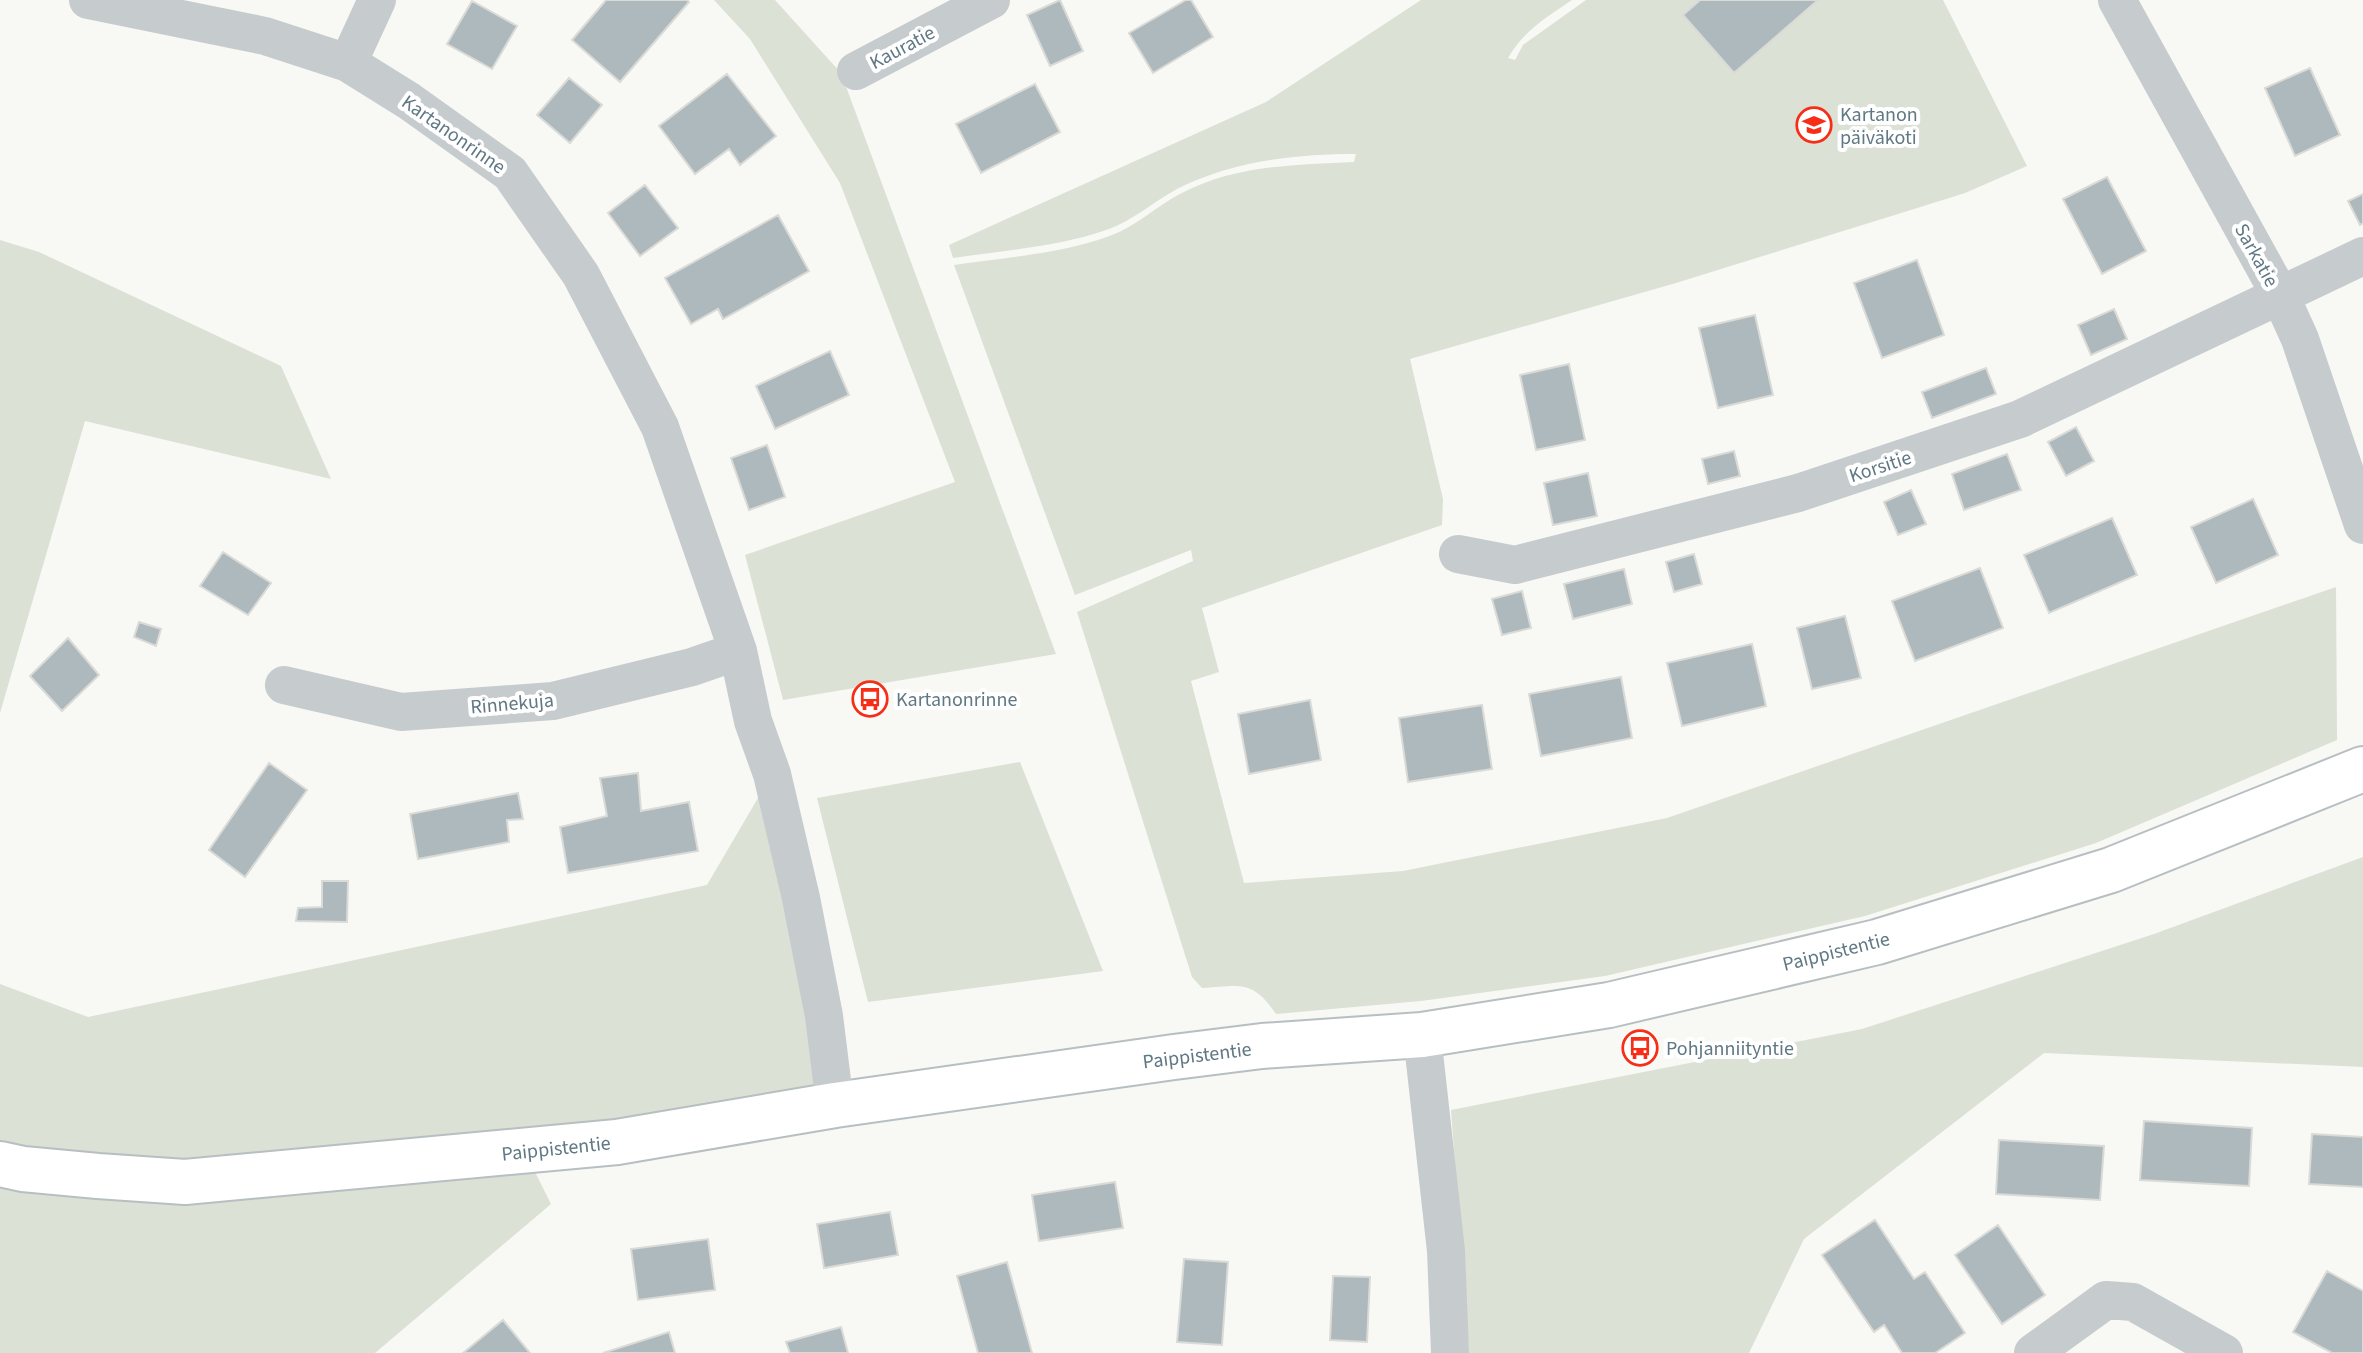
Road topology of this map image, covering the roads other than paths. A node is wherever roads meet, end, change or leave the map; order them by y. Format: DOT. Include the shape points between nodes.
graph roads {
  1 [pos="88,0"];
  2 [pos="377,0"];
  3 [pos="991,0"];
  4 [pos="2117,0"];
  5 [pos="348,63"];
  6 [pos="856,71"];
  7 [pos="2363,256"];
  8 [pos="2280,295"];
  9 [pos="2363,525"];
  10 [pos="1458,554"];
  11 [pos="738,651"];
  12 [pos="284,685"];
  13 [pos="2363,769"];
  14 [pos="1422,1035"];
  15 [pos="835,1105"];
  16 [pos="0,1164"];
  17 [pos="1450,1353"];
  18 [pos="2033,1353"];
  19 [pos="2224,1353"];
  1 -- 5 [label="street, Kartanonrinne" via="265,36"];
  2 -- 5 [label="street"];
  3 -- 6 [label="street, Kauratie"];
  4 -- 8 [label="street, Sarkatie"];
  5 -- 11 [label="street, Kartanonrinne" via="510,173 581,275 660,427"];
  7 -- 8 [label="street, Korsitie"];
  8 -- 9 [label="street, Sarkatie"];
  8 -- 10 [label="street, Korsitie" via="2020,419 1798,493 1515,565"];
  11 -- 12 [label="street, Rinnekuja" via="553,701 401,712"];
  11 -- 15 [label="street, Kartanonrinne" via="801,898"];
  13 -- 14 [label="street, Paippistentie" via="2111,870 1877,942 1609,1005"];
  14 -- 15 [label="street, Paippistentie" via="1262,1046"];
  14 -- 17 [label="street" via="1446,1251"];
  15 -- 16 [label="street, Paippistentie" via="617,1142 185,1182"];
  18 -- 19 [label="street" via="2106,1300 2133,1302"];
}
